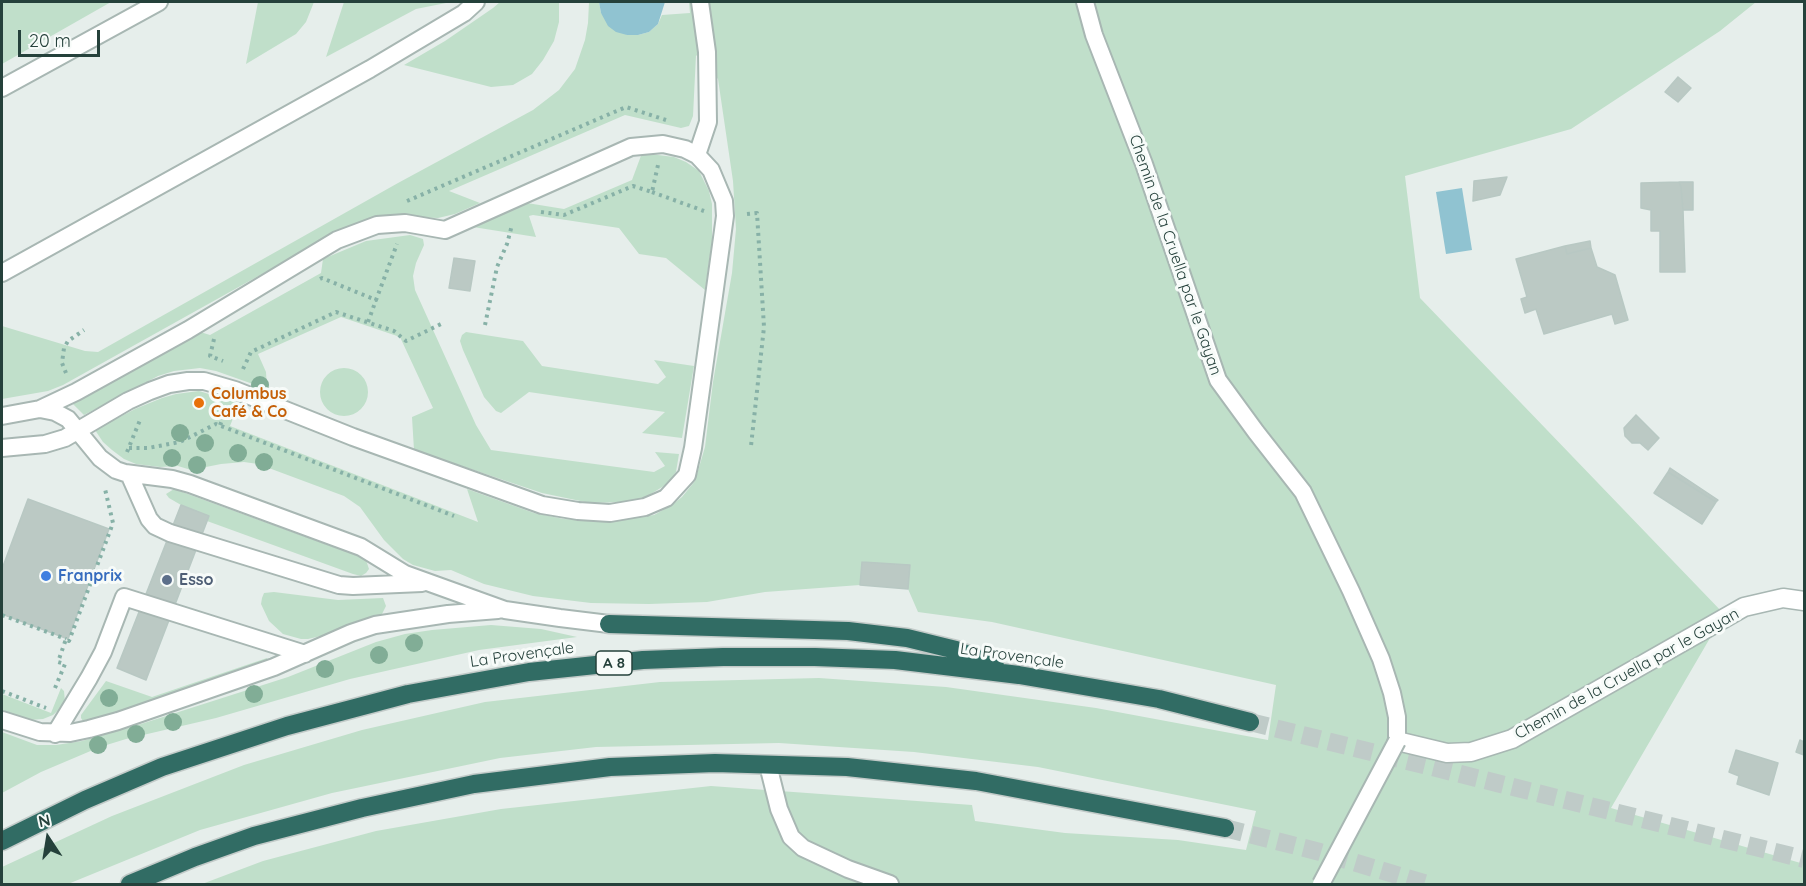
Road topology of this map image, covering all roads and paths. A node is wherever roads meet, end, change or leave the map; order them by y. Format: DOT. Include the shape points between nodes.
graph roads {
  1 [pos="159,2"];
  2 [pos="476,2"];
  3 [pos="700,2"];
  4 [pos="1085,2"];
  5 [pos="2,88"];
  6 [pos="697,155"];
  7 [pos="652,192"];
  8 [pos="725,216"];
  9 [pos="2,273"];
  10 [pos="376,300"];
  11 [pos="368,322"];
  12 [pos="40,409"];
  13 [pos="2,416"];
  14 [pos="78,430"];
  15 [pos="751,446"];
  16 [pos="2,448"];
  17 [pos="129,448"];
  18 [pos="129,474"];
  19 [pos="454,516"];
  20 [pos="426,583"];
  21 [pos="1804,601"];
  22 [pos="504,609"];
  23 [pos="2,615"];
  24 [pos="609,624"];
  25 [pos="305,654"];
  26 [pos="1018,675"];
  27 [pos="2,691"];
  28 [pos="2,720"];
  29 [pos="1250,722"];
  30 [pos="55,734"];
  31 [pos="1397,741"];
  32 [pos="768,765"];
  33 [pos="1225,828"];
  34 [pos="2,841"];
  35 [pos="130,885"];
  36 [pos="890,885"];
  37 [pos="1321,885"];
  1 -- 5 [label="lane"];
  2 -- 9 [label="lane" via="370,69"];
  3 -- 6 [label="lane" via="707,52 708,122"];
  4 -- 31 [label="lane, Chemin de la Cruella par le Gayan" via="1218,380 1303,492 1381,658 1397,717"];
  6 -- 8 [label="lane" via="711,170 724,201"];
  6 -- 12 [label="lane" via="663,144 631,147 445,230 405,223 377,225 337,240 188,330"];
  7 -- 8 [label="path"];
  8 -- 14 [label="lane" via="687,475 666,498 645,507 610,513 542,506 204,381 169,384 150,391"];
  8 -- 15 [label="path" via="757,213 764,327"];
  10 -- 11 [label="path"];
  12 -- 13 [label="lane"];
  12 -- 14 [label="lane" via="62,415"];
  14 -- 16 [label="lane" via="45,444"];
  14 -- 18 [label="lane" via="100,458"];
  17 -- 19 [label="path" via="180,442 216,424"];
  18 -- 20 [label="lane" via="181,481 249,505 361,547"];
  18 -- 20 [label="lane" via="148,519 170,532 339,585"];
  20 -- 22 [label="lane"];
  21 -- 31 [label="street, Chemin de la Cruella par le Gayan" via="1783,597 1744,607 1512,739 1472,752 1447,753"];
  22 -- 24 [label="lane"];
  22 -- 25 [label="lane" via="375,625"];
  23 -- 27 [label="path" via="66,639 58,662 64,664 47,708"];
  24 -- 26 [label="highway" via="848,631 907,638 956,650"];
  25 -- 30 [label="lane" via="118,721"];
  25 -- 30 [label="lane" via="124,597 103,652"];
  26 -- 29 [label="highway, La Provençale / A 8" via="1159,699"];
  26 -- 34 [label="highway, La Provençale / A 8" via="895,660 815,657 643,660 529,672 408,694 287,726 162,767"];
  28 -- 30 [label="lane"];
  31 -- 37 [label="lane, bridge"];
  32 -- 33 [label="highway" via="847,767 976,780"];
  32 -- 35 [label="highway" via="610,767 474,784 254,836"];
  32 -- 36 [label="lane" via="791,837 803,848"];
}
